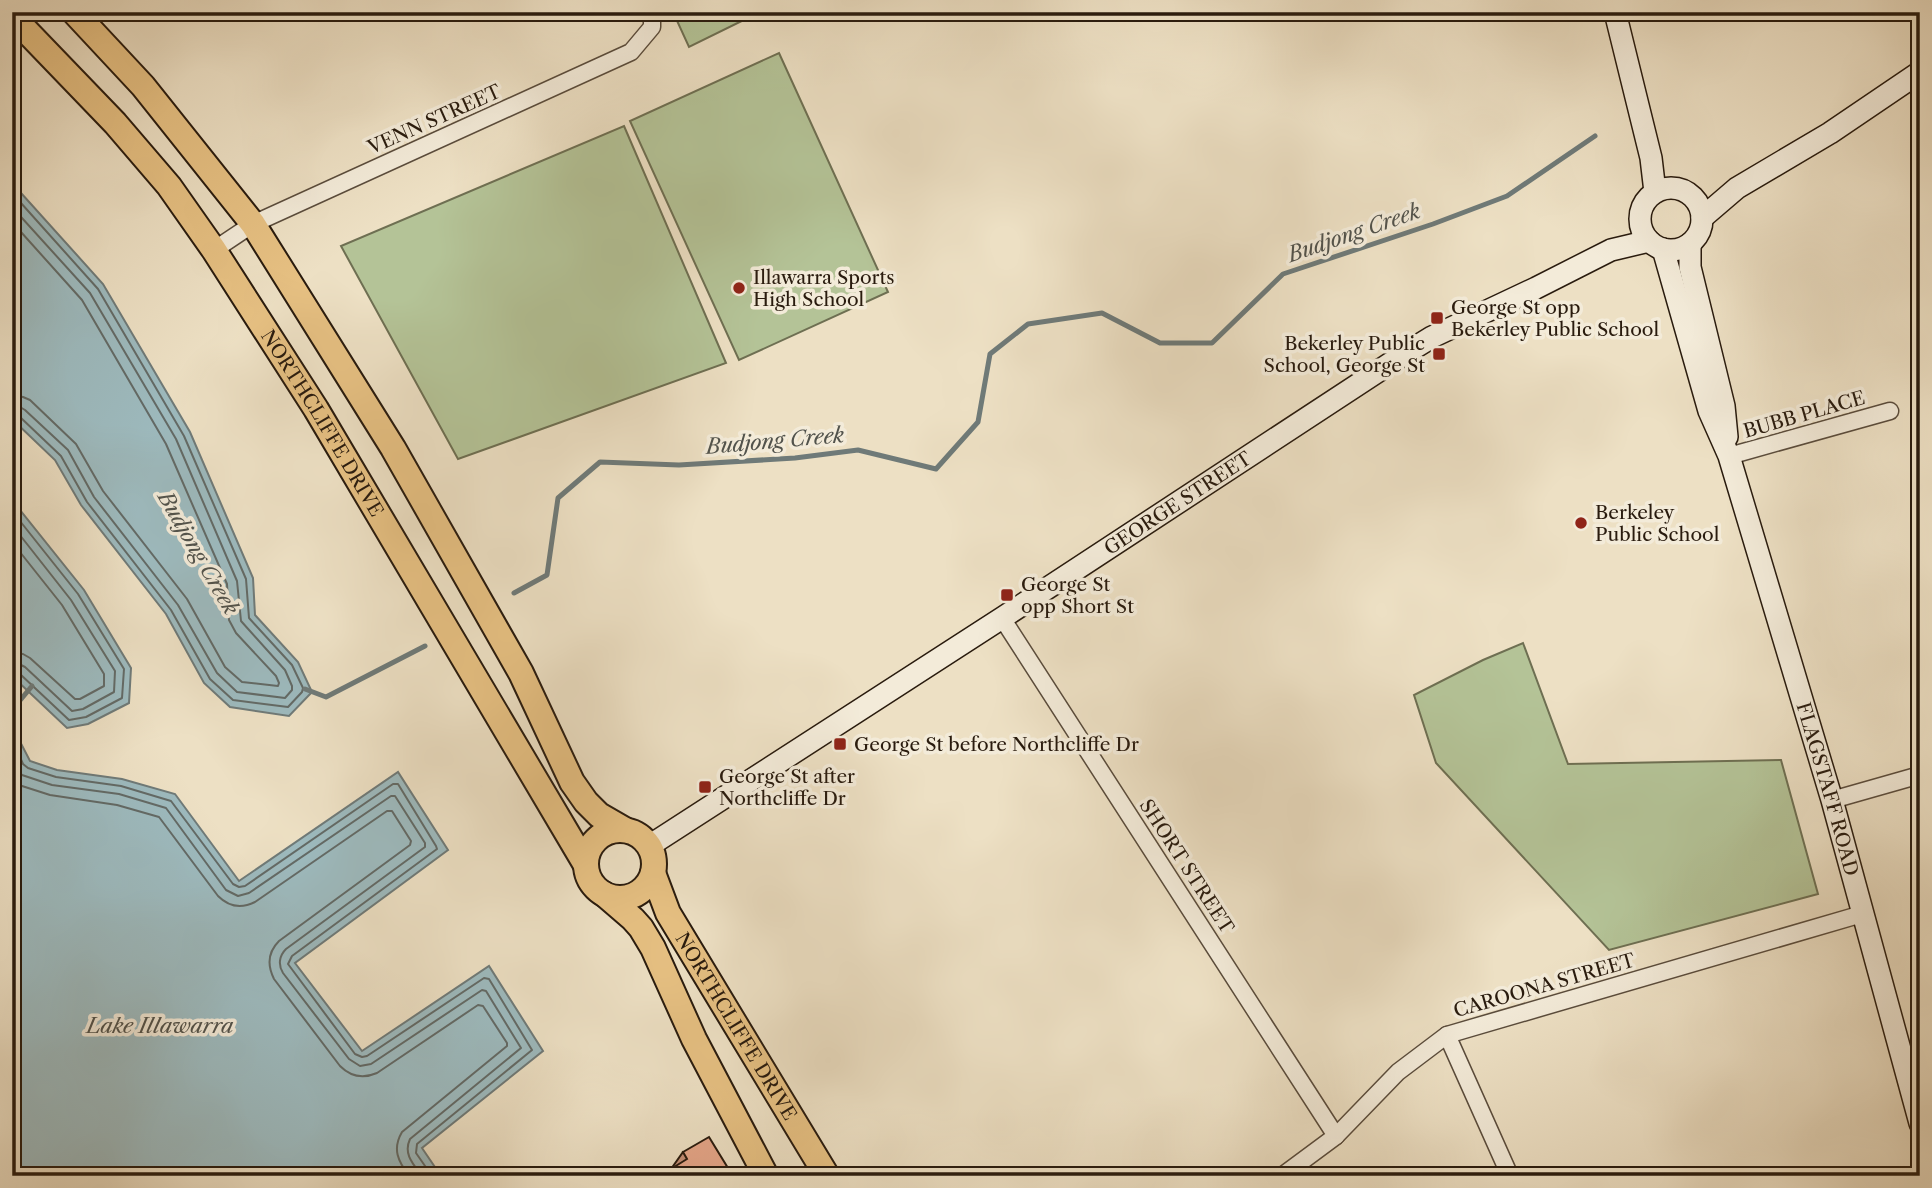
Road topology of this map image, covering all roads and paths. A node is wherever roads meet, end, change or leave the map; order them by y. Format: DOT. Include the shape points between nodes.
graph roads {
  1 [pos="74,12"];
  2 [pos="652,12"];
  3 [pos="1615,12"];
  4 [pos="12,16"];
  5 [pos="1920,72"];
  6 [pos="1664,190"];
  7 [pos="1699,209"];
  8 [pos="1639,220"];
  9 [pos="253,224"];
  10 [pos="1690,244"];
  11 [pos="1656,245"];
  12 [pos="214,250"];
  13 [pos="1611,250"];
  14 [pos="1890,411"];
  15 [pos="1729,456"];
  16 [pos="1002,618"];
  17 [pos="1920,775"];
  18 [pos="1832,800"];
  19 [pos="625,830"];
  20 [pos="649,846"];
  21 [pos="586,865"];
  22 [pos="653,873"];
  23 [pos="604,894"];
  24 [pos="1862,914"];
  25 [pos="1447,1035"];
  26 [pos="1920,1123"];
  27 [pos="1336,1136"];
  28 [pos="766,1176"];
  29 [pos="827,1176"];
  30 [pos="1282,1176"];
  31 [pos="1510,1176"];
  1 -- 9 [label="main road" via="143,86"];
  2 -- 9 [label="street, VENN STREET" via="652,27 631,52"];
  3 -- 6 [label="main road" via="1651,158"];
  4 -- 12 [label="main road, NORTHCLIFFE DRIVE" via="115,123 169,186"];
  5 -- 7 [label="main road" via="1830,133"];
  6 -- 7 [label="main road" via="1682,190"];
  6 -- 8 [label="main road" via="1643,203"];
  7 -- 10 [label="main road" via="1701,228"];
  8 -- 11 [label="main road" via="1640,228"];
  8 -- 13 [label="main road, GEORGE STREET"];
  9 -- 12 [label="street, VENN STREET"];
  9 -- 19 [label="main road" via="393,448 515,662 572,782 599,815"];
  10 -- 11 [label="main road" via="1677,250"];
  10 -- 15 [label="main road, FLAGSTAFF ROAD" via="1690,267 1724,406"];
  11 -- 13 [label="main road, GEORGE STREET"];
  11 -- 15 [label="main road, FLAGSTAFF ROAD" via="1709,411"];
  12 -- 21 [label="main road, NORTHCLIFFE DRIVE" via="316,409"];
  13 -- 16 [label="main road, GEORGE STREET" via="1406,353"];
  14 -- 15 [label="street, BUBB PLACE"];
  15 -- 18 [label="main road, FLAGSTAFF ROAD"];
  16 -- 20 [label="main road, GEORGE STREET"];
  16 -- 27 [label="street, SHORT STREET"];
  17 -- 18 [label="street"];
  18 -- 24 [label="main road, FLAGSTAFF ROAD"];
  19 -- 20 [label="main road"];
  19 -- 21 [label="main road" via="597,838"];
  20 -- 22 [label="main road"];
  21 -- 23 [label="main road" via="591,881"];
  22 -- 23 [label="main road" via="634,895"];
  22 -- 29 [label="main road, NORTHCLIFFE DRIVE" via="668,913"];
  23 -- 28 [label="main road, NORTHCLIFFE DRIVE" via="647,938"];
  24 -- 25 [label="street, CAROONA STREET"];
  24 -- 26 [label="main road, FLAGSTAFF ROAD"];
  25 -- 27 [label="street, CAROONA STREET" via="1398,1072"];
  25 -- 31 [label="street"];
  27 -- 30 [label="street, CAROONA STREET"];
}
